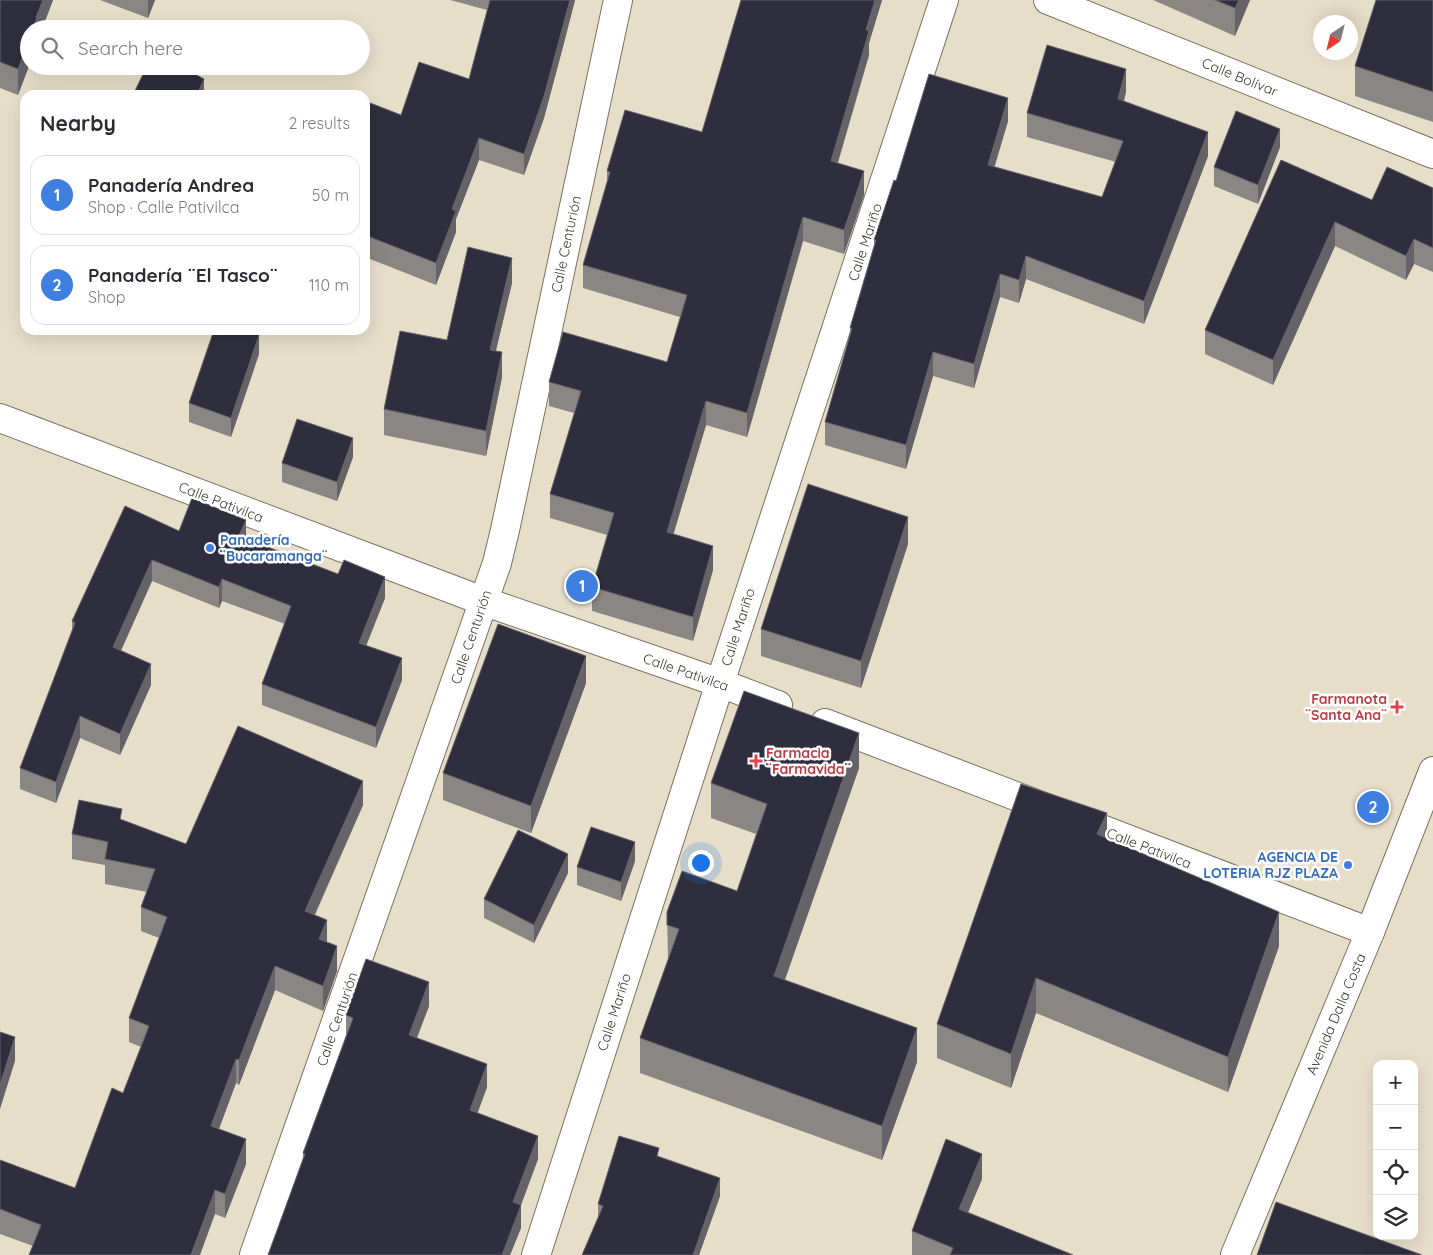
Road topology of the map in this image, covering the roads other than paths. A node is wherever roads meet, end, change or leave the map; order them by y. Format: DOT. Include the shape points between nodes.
graph roads {
  1 [pos="618,0"];
  2 [pos="944,0"];
  3 [pos="1048,0"];
  4 [pos="1433,154"];
  5 [pos="0,418"];
  6 [pos="484,601"];
  7 [pos="720,683"];
  8 [pos="1433,771"];
  9 [pos="1370,932"];
  10 [pos="254,1255"];
  11 [pos="536,1255"];
  12 [pos="1235,1255"];
  1 -- 6 [label="street, Calle Centurión" via="505,530"];
  2 -- 7 [label="street, Calle Mariño"];
  3 -- 4 [label="street, Calle Bolívar"];
  5 -- 6 [label="street, Calle Pativilca"];
  6 -- 7 [label="street, Calle Pativilca"];
  6 -- 10 [label="street, Calle Centurión"];
  7 -- 9 [label="street, Calle Pativilca"];
  7 -- 11 [label="street, Calle Mariño"];
  8 -- 9 [label="street, Avenida Dalla Costa"];
  9 -- 12 [label="street, Avenida Dalla Costa"];
}
